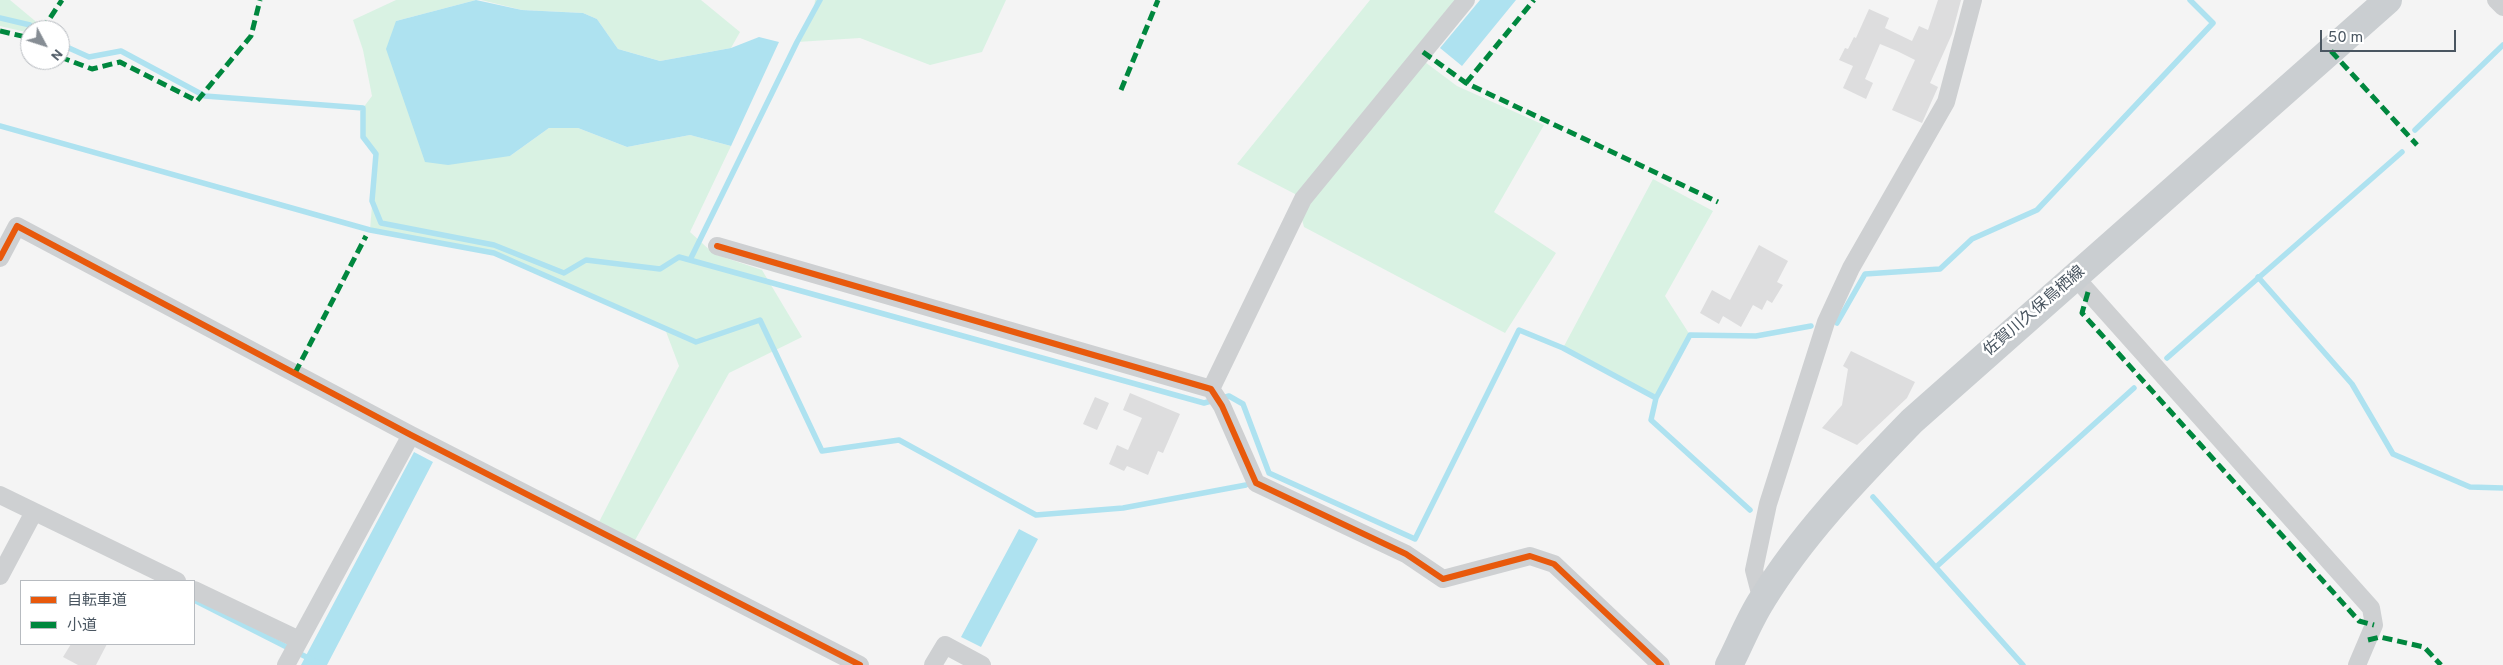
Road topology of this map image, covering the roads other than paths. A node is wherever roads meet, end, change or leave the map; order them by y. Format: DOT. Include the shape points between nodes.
graph roads {
  1 [pos="1466,0"];
  2 [pos="1973,0"];
  3 [pos="2388,0"];
  4 [pos="2496,0"];
  5 [pos="2503,8"];
  6 [pos="716,246"];
  7 [pos="0,258"];
  8 [pos="2075,277"];
  9 [pos="1211,389"];
  10 [pos="411,435"];
  11 [pos="0,495"];
  12 [pos="34,512"];
  13 [pos="0,576"];
  14 [pos="175,580"];
  15 [pos="195,590"];
  16 [pos="1762,600"];
  17 [pos="299,640"];
  18 [pos="288,662"];
  19 [pos="860,665"];
  20 [pos="933,665"];
  21 [pos="982,665"];
  22 [pos="1661,665"];
  23 [pos="1729,665"];
  24 [pos="2357,665"];
  1 -- 9 [label="street" via="1304,199"];
  2 -- 16 [label="street" via="1946,102 1851,268 1826,322 1768,504 1754,570"];
  3 -- 8 [label="main road, 佐賀川久保鳥栖線"];
  4 -- 5 [label="street"];
  6 -- 9 [label="street"];
  7 -- 10 [label="street" via="17,226"];
  8 -- 16 [label="main road, 佐賀川久保鳥栖線" via="1912,421 1841,495 1806,537"];
  8 -- 24 [label="street" via="2371,608 2374,625"];
  9 -- 22 [label="street" via="1222,406 1256,483 1406,554 1443,579 1530,556 1554,564"];
  10 -- 17 [label="street"];
  10 -- 19 [label="street"];
  11 -- 12 [label="street"];
  12 -- 13 [label="street"];
  12 -- 14 [label="street"];
  15 -- 17 [label="street"];
  16 -- 23 [label="main road, 佐賀川久保鳥栖線"];
  17 -- 18 [label="street"];
  20 -- 21 [label="street" via="944,646"];
}
